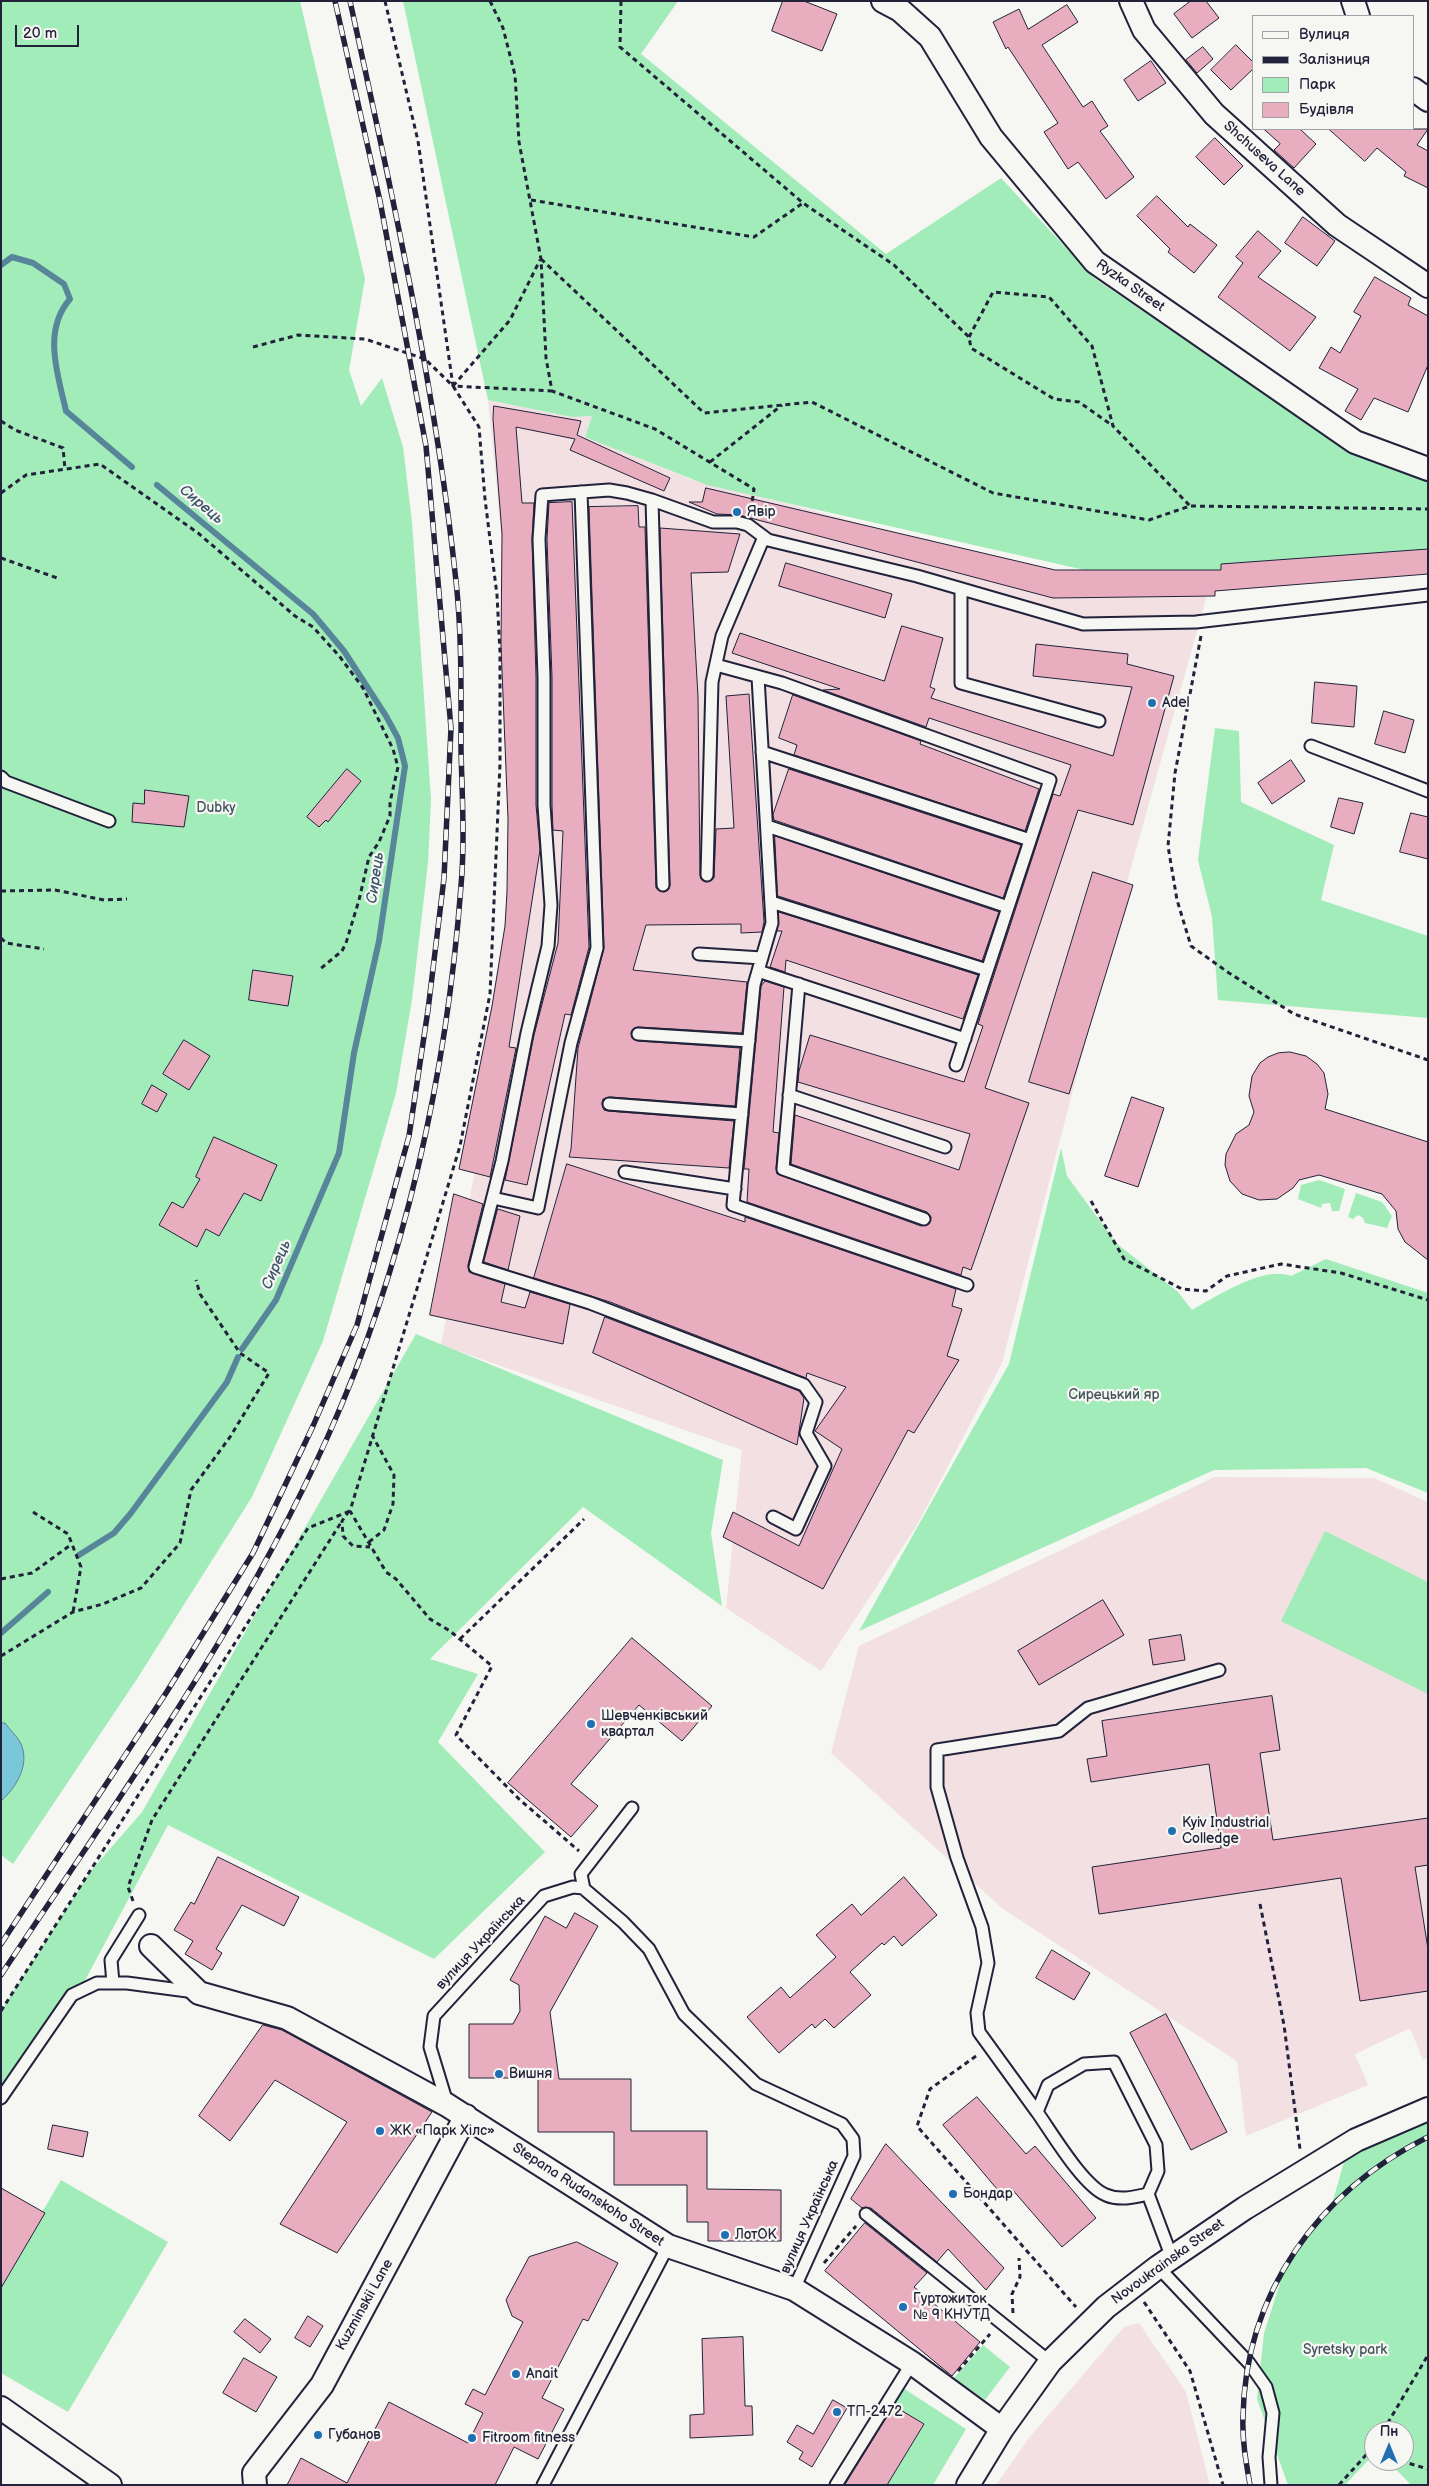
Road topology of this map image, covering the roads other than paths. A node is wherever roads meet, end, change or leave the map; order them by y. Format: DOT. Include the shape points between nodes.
graph roads {
  1 [pos="883,1"];
  2 [pos="1131,1"];
  3 [pos="1353,1"];
  4 [pos="1358,15"];
  5 [pos="1428,286"];
  6 [pos="1428,469"];
  7 [pos="581,492"];
  8 [pos="652,500"];
  9 [pos="764,537"];
  10 [pos="961,589"];
  11 [pos="1428,595"];
  12 [pos="716,665"];
  13 [pos="758,677"];
  14 [pos="1099,721"];
  15 [pos="1311,746"];
  16 [pos="762,752"];
  17 [pos="1,777"];
  18 [pos="1428,791"];
  19 [pos="109,821"];
  20 [pos="767,826"];
  21 [pos="1030,840"];
  22 [pos="707,875"];
  23 [pos="663,885"];
  24 [pos="771,902"];
  25 [pos="1008,907"];
  26 [pos="699,954"];
  27 [pos="762,958"];
  28 [pos="987,970"];
  29 [pos="758,971"];
  30 [pos="799,984"];
  31 [pos="638,1034"];
  32 [pos="964,1040"];
  33 [pos="749,1041"];
  34 [pos="956,1065"];
  35 [pos="789,1095"];
  36 [pos="609,1104"];
  37 [pos="742,1114"];
  38 [pos="945,1147"];
  39 [pos="625,1172"];
  40 [pos="735,1189"];
  41 [pos="493,1198"];
  42 [pos="924,1218"];
  43 [pos="968,1285"];
  44 [pos="773,1517"];
  45 [pos="1219,1670"];
  46 [pos="632,1808"];
  47 [pos="584,1889"];
  48 [pos="139,1915"];
  49 [pos="151,1946"];
  50 [pos="113,1983"];
  51 [pos="199,1993"];
  52 [pos="1,2098"];
  53 [pos="1428,2108"];
  54 [pos="457,2110"];
  55 [pos="1037,2112"];
  56 [pos="1148,2194"];
  57 [pos="866,2214"];
  58 [pos="668,2246"];
  59 [pos="1165,2263"];
  60 [pos="794,2289"];
  61 [pos="1050,2362"];
  62 [pos="912,2364"];
  63 [pos="1,2408"];
  64 [pos="1002,2429"];
  65 [pos="110,2485"];
  66 [pos="255,2485"];
  67 [pos="543,2485"];
  68 [pos="836,2485"];
  69 [pos="968,2485"];
  70 [pos="1271,2485"];
  1 -- 6 [label="street, Ryzka Street" via="900,10 930,38 990,137 1095,262 1356,442"];
  2 -- 5 [label="street, Shchuseva Lane" via="1144,30 1214,114 1337,225"];
  3 -- 4 [label="street"];
  7 -- 8 [label="lane" via="609,490"];
  7 -- 41 [label="lane" via="542,495 539,539 544,805 551,905 548,946"];
  7 -- 41 [label="lane" via="596,948 571,1043 538,1208"];
  8 -- 9 [label="lane" via="713,522 748,525"];
  8 -- 23 [label="lane"];
  9 -- 10 [label="lane"];
  9 -- 12 [label="lane" via="722,636"];
  10 -- 11 [label="lane" via="1083,624 1196,622"];
  10 -- 14 [label="lane" via="961,683"];
  12 -- 13 [label="lane"];
  12 -- 22 [label="lane" via="712,682"];
  13 -- 16 [label="lane"];
  13 -- 21 [label="lane" via="1050,780"];
  15 -- 18 [label="lane"];
  16 -- 20 [label="lane"];
  16 -- 21 [label="lane"];
  17 -- 19 [label="lane" via="6,782"];
  20 -- 24 [label="lane"];
  20 -- 25 [label="lane"];
  21 -- 25 [label="lane"];
  24 -- 27 [label="lane" via="772,923"];
  24 -- 28 [label="lane"];
  25 -- 28 [label="lane"];
  26 -- 27 [label="lane"];
  27 -- 29 [label="lane"];
  28 -- 32 [label="lane"];
  29 -- 30 [label="lane"];
  29 -- 33 [label="lane"];
  30 -- 32 [label="lane"];
  30 -- 35 [label="lane"];
  31 -- 33 [label="lane"];
  32 -- 34 [label="lane"];
  33 -- 37 [label="lane"];
  35 -- 38 [label="lane"];
  35 -- 42 [label="lane" via="783,1169"];
  36 -- 37 [label="lane"];
  37 -- 40 [label="lane"];
  39 -- 40 [label="lane"];
  40 -- 43 [label="lane" via="733,1205"];
  41 -- 44 [label="lane" via="475,1267 590,1303 804,1385 816,1402 806,1433 825,1466 796,1529"];
  45 -- 55 [label="lane" via="1088,1708 1059,1731 937,1750 937,1788 957,1858 982,1927 988,1963 977,2013 979,2032"];
  46 -- 47 [label="lane" via="581,1874"];
  47 -- 54 [label="lane, вулиця Українська" via="573,1887 544,1896 434,2016 430,2047"];
  47 -- 60 [label="lane, вулиця Українська" via="623,1922 648,1949 684,2014 756,2084 842,2124 853,2139 854,2156"];
  48 -- 50 [label="lane" via="111,1960"];
  49 -- 51 [label="street, Stepana Rudanskoho Street"];
  50 -- 51 [label="lane"];
  50 -- 52 [label="lane" via="97,1983 72,1995"];
  51 -- 54 [label="street, Stepana Rudanskoho Street" via="287,2018"];
  53 -- 59 [label="street, Novoukrainska Street" via="1356,2140 1245,2208"];
  54 -- 58 [label="street, Stepana Rudanskoho Street"];
  54 -- 66 [label="street, Kuzminskii Lane" via="322,2384 254,2473"];
  55 -- 56 [label="lane" via="1084,2178 1106,2195 1129,2199"];
  55 -- 56 [label="lane" via="1048,2085 1084,2064 1114,2062 1156,2145 1158,2171"];
  56 -- 59 [label="lane"];
  57 -- 61 [label="lane"];
  58 -- 60 [label="street, Stepana Rudanskoho Street"];
  58 -- 67 [label="lane"];
  59 -- 61 [label="street, Novoukrainska Street" via="1106,2307"];
  59 -- 70 [label="lane" via="1266,2387 1273,2413 1269,2457"];
  60 -- 62 [label="street, Stepana Rudanskoho Street"];
  61 -- 64 [label="street, Novoukrainska Street"];
  62 -- 64 [label="street, Stepana Rudanskoho Street"];
  62 -- 68 [label="lane"];
  63 -- 65 [label="street"];
  64 -- 69 [label="street, Novoukrainska Street"];
}
